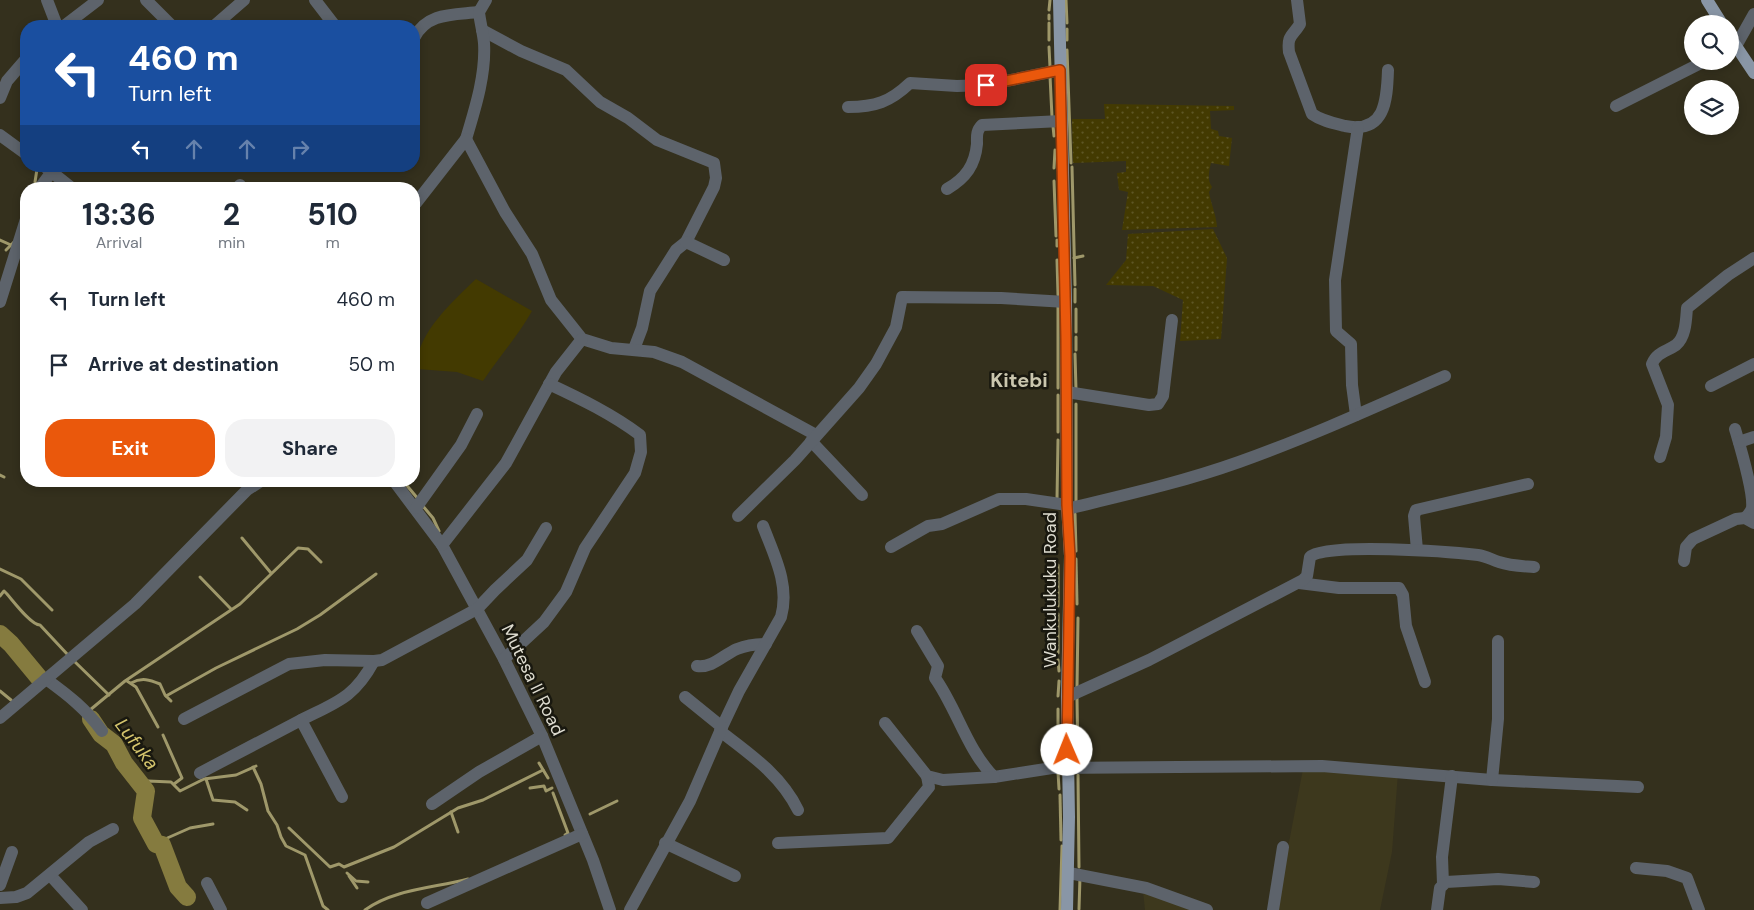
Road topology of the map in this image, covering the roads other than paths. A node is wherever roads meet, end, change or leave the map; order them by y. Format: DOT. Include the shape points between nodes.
graph roads {
  1 [pos="47,0"];
  2 [pos="98,0"];
  3 [pos="146,0"];
  4 [pos="244,0"];
  5 [pos="315,0"];
  6 [pos="486,0"];
  7 [pos="1059,0"];
  8 [pos="1297,0"];
  9 [pos="1707,0"];
  10 [pos="479,12"];
  11 [pos="1754,14"];
  12 [pos="1716,15"];
  13 [pos="55,20"];
  14 [pos="72,20"];
  15 [pos="166,20"];
  16 [pos="221,20"];
  17 [pos="330,20"];
  18 [pos="420,29"];
  19 [pos="482,30"];
  20 [pos="1739,34"];
  21 [pos="1739,53"];
  22 [pos="20,66"];
  23 [pos="1060,70"];
  24 [pos="1388,70"];
  25 [pos="1687,70"];
  26 [pos="1754,73"];
  27 [pos="0,98"];
  28 [pos="1616,106"];
  29 [pos="848,107"];
  30 [pos="1061,121"];
  31 [pos="1358,128"];
  32 [pos="0,135"];
  33 [pos="466,139"];
  34 [pos="20,150"];
  35 [pos="54,172"];
  36 [pos="65,182"];
  37 [pos="947,189"];
  38 [pos="420,198"];
  39 [pos="20,238"];
  40 [pos="686,242"];
  41 [pos="1754,258"];
  42 [pos="724,260"];
  43 [pos="0,302"];
  44 [pos="1066,302"];
  45 [pos="1172,320"];
  46 [pos="582,339"];
  47 [pos="634,349"];
  48 [pos="1754,364"];
  49 [pos="1445,376"];
  50 [pos="549,384"];
  51 [pos="1711,386"];
  52 [pos="1067,392"];
  53 [pos="477,414"];
  54 [pos="1356,415"];
  55 [pos="1735,429"];
  56 [pos="1754,437"];
  57 [pos="814,438"];
  58 [pos="1739,442"];
  59 [pos="1660,457"];
  60 [pos="1528,484"];
  61 [pos="252,487"];
  62 [pos="399,487"];
  63 [pos="862,495"];
  64 [pos="1067,507"];
  65 [pos="416,508"];
  66 [pos="738,516"];
  67 [pos="1750,521"];
  68 [pos="763,526"];
  69 [pos="546,528"];
  70 [pos="442,545"];
  71 [pos="892,547"];
  72 [pos="1417,550"];
  73 [pos="1684,560"];
  74 [pos="1534,567"];
  75 [pos="1299,583"];
  76 [pos="477,610"];
  77 [pos="917,631"];
  78 [pos="1498,641"];
  79 [pos="766,644"];
  80 [pos="504,659"];
  81 [pos="374,661"];
  82 [pos="697,666"];
  83 [pos="46,679"];
  84 [pos="1425,682"];
  85 [pos="685,697"];
  86 [pos="1067,697"];
  87 [pos="0,718"];
  88 [pos="184,718"];
  89 [pos="301,720"];
  90 [pos="885,723"];
  91 [pos="721,729"];
  92 [pos="102,731"];
  93 [pos="542,736"];
  94 [pos="1068,768"];
  95 [pos="200,773"];
  96 [pos="928,776"];
  97 [pos="1452,776"];
  98 [pos="994,777"];
  99 [pos="1492,780"];
  100 [pos="1638,787"];
  101 [pos="342,797"];
  102 [pos="432,804"];
  103 [pos="798,810"];
  104 [pos="113,829"];
  105 [pos="582,834"];
  106 [pos="665,843"];
  107 [pos="778,843"];
  108 [pos="1283,847"];
  109 [pos="12,852"];
  110 [pos="1636,868"];
  111 [pos="1069,873"];
  112 [pos="50,876"];
  113 [pos="734,876"];
  114 [pos="1534,882"];
  115 [pos="207,884"];
  116 [pos="1443,884"];
  117 [pos="0,885"];
  118 [pos="0,898"];
  119 [pos="427,903"];
  120 [pos="82,910"];
  121 [pos="221,910"];
  122 [pos="610,910"];
  123 [pos="630,910"];
  124 [pos="1068,910"];
  125 [pos="1207,910"];
  126 [pos="1273,910"];
  127 [pos="1437,910"];
  128 [pos="1699,910"];
  1 -- 13 [label="street"];
  2 -- 14 [label="street"];
  3 -- 15 [label="street"];
  4 -- 16 [label="street"];
  5 -- 17 [label="street"];
  6 -- 10 [label="street"];
  7 -- 23 [label="main road, Wankulukuku Road"];
  8 -- 31 [label="street" via="1300,24 1288,42 1310,111 1330,122"];
  9 -- 12 [label="main road"];
  10 -- 18 [label="street" via="434,17"];
  10 -- 19 [label="street"];
  11 -- 20 [label="street"];
  19 -- 33 [label="street" via="482,65"];
  19 -- 40 [label="street" via="566,70 606,107 628,118 658,140 714,162 714,187"];
  21 -- 26 [label="main road"];
  22 -- 27 [label="street" via="6,82"];
  23 -- 29 [label="street" via="986,85 910,83 900,94 886,101"];
  23 -- 30 [label="main road, Wankulukuku Road"];
  24 -- 31 [label="street" via="1388,91 1379,119"];
  25 -- 28 [label="street"];
  30 -- 37 [label="street" via="982,125 977,132 971,167 962,180"];
  30 -- 44 [label="main road, Wankulukuku Road"];
  31 -- 54 [label="street" via="1335,280 1335,328 1337,334 1351,344"];
  32 -- 34 [label="street"];
  33 -- 38 [label="street"];
  33 -- 46 [label="street" via="504,212 532,254 551,300"];
  35 -- 36 [label="street"];
  39 -- 43 [label="street"];
  40 -- 42 [label="street"];
  40 -- 47 [label="street" via="676,250 650,291"];
  41 -- 59 [label="street" via="1687,308 1682,336 1677,344 1656,355 1652,364 1668,405 1666,437"];
  44 -- 52 [label="main road, Wankulukuku Road"];
  44 -- 57 [label="street" via="902,297 896,327 876,364"];
  45 -- 52 [label="street" via="1163,396 1158,404"];
  46 -- 47 [label="street" via="611,348"];
  46 -- 50 [label="street"];
  47 -- 57 [label="street" via="682,362"];
  48 -- 51 [label="street"];
  49 -- 54 [label="street"];
  50 -- 70 [label="street" via="506,463"];
  50 -- 80 [label="street" via="595,406 640,435 641,452 635,473 585,548 566,592 544,622"];
  52 -- 64 [label="main road, Wankulukuku Road"];
  53 -- 65 [label="street" via="461,446"];
  54 -- 64 [label="street" via="1238,462 1123,497"];
  55 -- 58 [label="street"];
  56 -- 58 [label="street"];
  57 -- 63 [label="street"];
  57 -- 66 [label="street"];
  58 -- 67 [label="street" via="1752,502"];
  60 -- 72 [label="street" via="1416,510"];
  61 -- 83 [label="street" via="135,604"];
  62 -- 65 [label="street, Mutesa II Road"];
  64 -- 71 [label="street" via="1026,499 999,499 942,524 928,526"];
  64 -- 86 [label="main road, Wankulukuku Road" via="1070,556"];
  65 -- 70 [label="street, Mutesa II Road"];
  67 -- 73 [label="street" via="1736,519 1693,539 1686,547"];
  68 -- 79 [label="street" via="784,582 784,607"];
  69 -- 76 [label="street" via="527,560"];
  70 -- 76 [label="street, Mutesa II Road"];
  72 -- 74 [label="street" via="1476,555 1511,565"];
  72 -- 75 [label="street" via="1317,552 1310,557 1307,576"];
  75 -- 84 [label="street" via="1339,588 1399,588 1403,595 1406,626"];
  75 -- 86 [label="street" via="1149,660"];
  76 -- 80 [label="street, Mutesa II Road"];
  76 -- 81 [label="street" via="382,660"];
  77 -- 98 [label="street" via="938,666 934,678 976,755"];
  78 -- 99 [label="street" via="1498,719"];
  79 -- 82 [label="street" via="751,644 706,667"];
  79 -- 91 [label="street" via="738,691"];
  80 -- 93 [label="street, Mutesa II Road"];
  81 -- 88 [label="street" via="294,663"];
  81 -- 89 [label="street" via="360,686"];
  83 -- 87 [label="street"];
  83 -- 92 [label="street" via="75,699"];
  85 -- 91 [label="street"];
  86 -- 94 [label="main road, Wankulukuku Road"];
  89 -- 95 [label="street"];
  89 -- 101 [label="street"];
  90 -- 96 [label="street"];
  91 -- 103 [label="street" via="777,778"];
  91 -- 106 [label="street" via="694,794"];
  93 -- 102 [label="street" via="479,772"];
  93 -- 105 [label="street, Mutesa II Road"];
  94 -- 97 [label="street" via="1322,766"];
  94 -- 98 [label="street"];
  94 -- 111 [label="main road, Wankulukuku Road"];
  96 -- 98 [label="street" via="944,780"];
  96 -- 107 [label="street" via="929,787 888,838"];
  97 -- 99 [label="street"];
  97 -- 116 [label="street" via="1442,857"];
  99 -- 100 [label="street"];
  104 -- 112 [label="street" via="89,842"];
  105 -- 119 [label="street"];
  105 -- 122 [label="street, Mutesa II Road"];
  106 -- 113 [label="street"];
  106 -- 123 [label="street"];
  108 -- 126 [label="street"];
  109 -- 117 [label="street"];
  110 -- 128 [label="street" via="1667,871 1686,878"];
  111 -- 124 [label="main road, Wankulukuku Road"];
  111 -- 125 [label="street" via="1146,888"];
  112 -- 118 [label="street" via="27,893"];
  112 -- 120 [label="street"];
  114 -- 116 [label="street" via="1474,879"];
  115 -- 121 [label="street"];
  116 -- 127 [label="street"];
}
